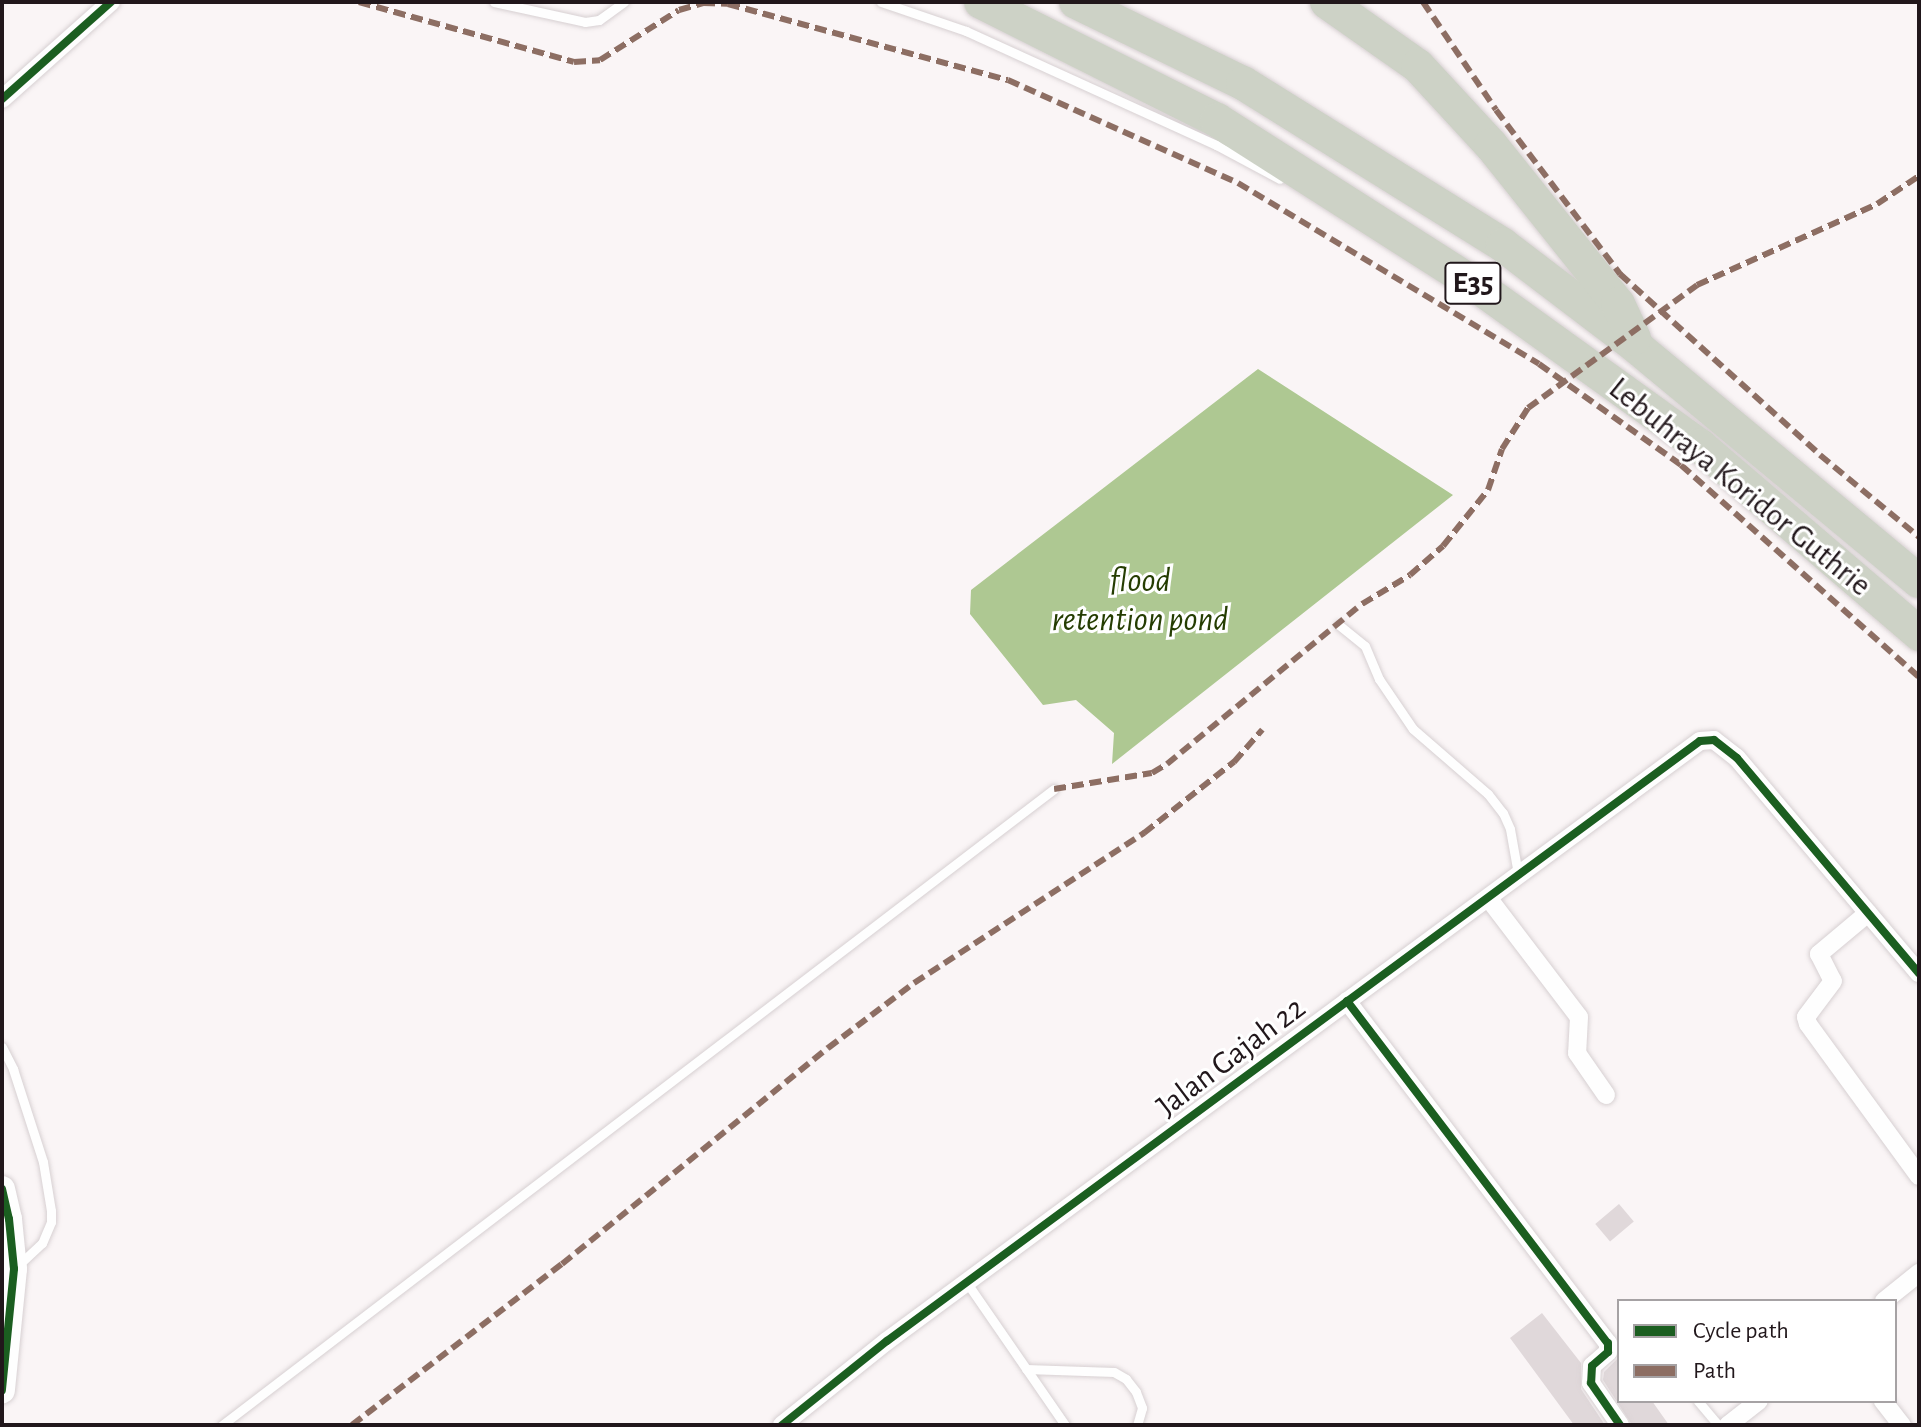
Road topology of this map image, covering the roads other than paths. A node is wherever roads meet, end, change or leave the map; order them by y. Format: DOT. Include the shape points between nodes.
graph roads {
  1 [pos="111,2"];
  2 [pos="494,2"];
  3 [pos="624,2"];
  4 [pos="881,2"];
  5 [pos="981,2"];
  6 [pos="1076,2"];
  7 [pos="1327,2"];
  8 [pos="2,99"];
  9 [pos="1284,182"];
  10 [pos="1325,204"];
  11 [pos="1476,285"];
  12 [pos="1638,348"];
  13 [pos="1919,581"];
  14 [pos="1339,625"];
  15 [pos="1919,634"];
  16 [pos="1054,789"];
  17 [pos="1530,866"];
  18 [pos="1489,899"];
  19 [pos="1868,913"];
  20 [pos="1919,973"];
  21 [pos="1347,1001"];
  22 [pos="2,1047"];
  23 [pos="1606,1095"];
  24 [pos="1919,1176"];
  25 [pos="2,1189"];
  26 [pos="14,1269"];
  27 [pos="1918,1276"];
  28 [pos="967,1283"];
  29 [pos="1887,1299"];
  30 [pos="1026,1369"];
  31 [pos="2,1390"];
  32 [pos="1700,1403"];
  33 [pos="1756,1403"];
  34 [pos="1885,1403"];
  35 [pos="222,1425"];
  36 [pos="782,1425"];
  37 [pos="1065,1425"];
  38 [pos="1137,1425"];
  39 [pos="1620,1425"];
  40 [pos="1718,1425"];
  41 [pos="1728,1425"];
  42 [pos="1902,1425"];
  1 -- 8 [label="street"];
  2 -- 3 [label="lane" via="585,22 599,20"];
  4 -- 9 [label="lane" via="966,31 1216,145"];
  5 -- 11 [label="highway, Lebuhraya Koridor Guthrie / E35" via="1217,120"];
  6 -- 12 [label="highway, Lebuhraya Koridor Guthrie / E35" via="1243,83 1503,245"];
  7 -- 12 [label="highway" via="1418,66 1491,145 1618,304"];
  10 -- 11 [label="lane"];
  11 -- 15 [label="highway, Lebuhraya Koridor Guthrie / E35" via="1700,446"];
  12 -- 13 [label="highway, Lebuhraya Koridor Guthrie / E35"];
  14 -- 17 [label="lane" via="1365,646 1379,679 1413,729 1503,813"];
  16 -- 35 [label="lane"];
  17 -- 18 [label="street, Jalan Gajah 22"];
  17 -- 19 [label="street, Jalan Gajah 22" via="1687,748 1714,740 1737,758"];
  18 -- 21 [label="street, Jalan Gajah 22"];
  18 -- 23 [label="street" via="1579,1017 1577,1053"];
  19 -- 20 [label="street"];
  19 -- 24 [label="street" via="1819,954 1833,981 1806,1017"];
  21 -- 28 [label="street, Jalan Gajah 22"];
  21 -- 39 [label="street" via="1608,1343 1608,1352 1592,1366 1591,1383"];
  22 -- 26 [label="lane" via="43,1162 51,1211 42,1243"];
  25 -- 26 [label="street"];
  26 -- 31 [label="street"];
  27 -- 29 [label="street"];
  28 -- 30 [label="lane"];
  28 -- 36 [label="street, Jalan Gajah 22"];
  30 -- 37 [label="lane"];
  30 -- 38 [label="lane" via="1114,1372 1136,1392 1142,1408"];
  32 -- 40 [label="lane"];
  33 -- 41 [label="street"];
  34 -- 42 [label="street"];
}
